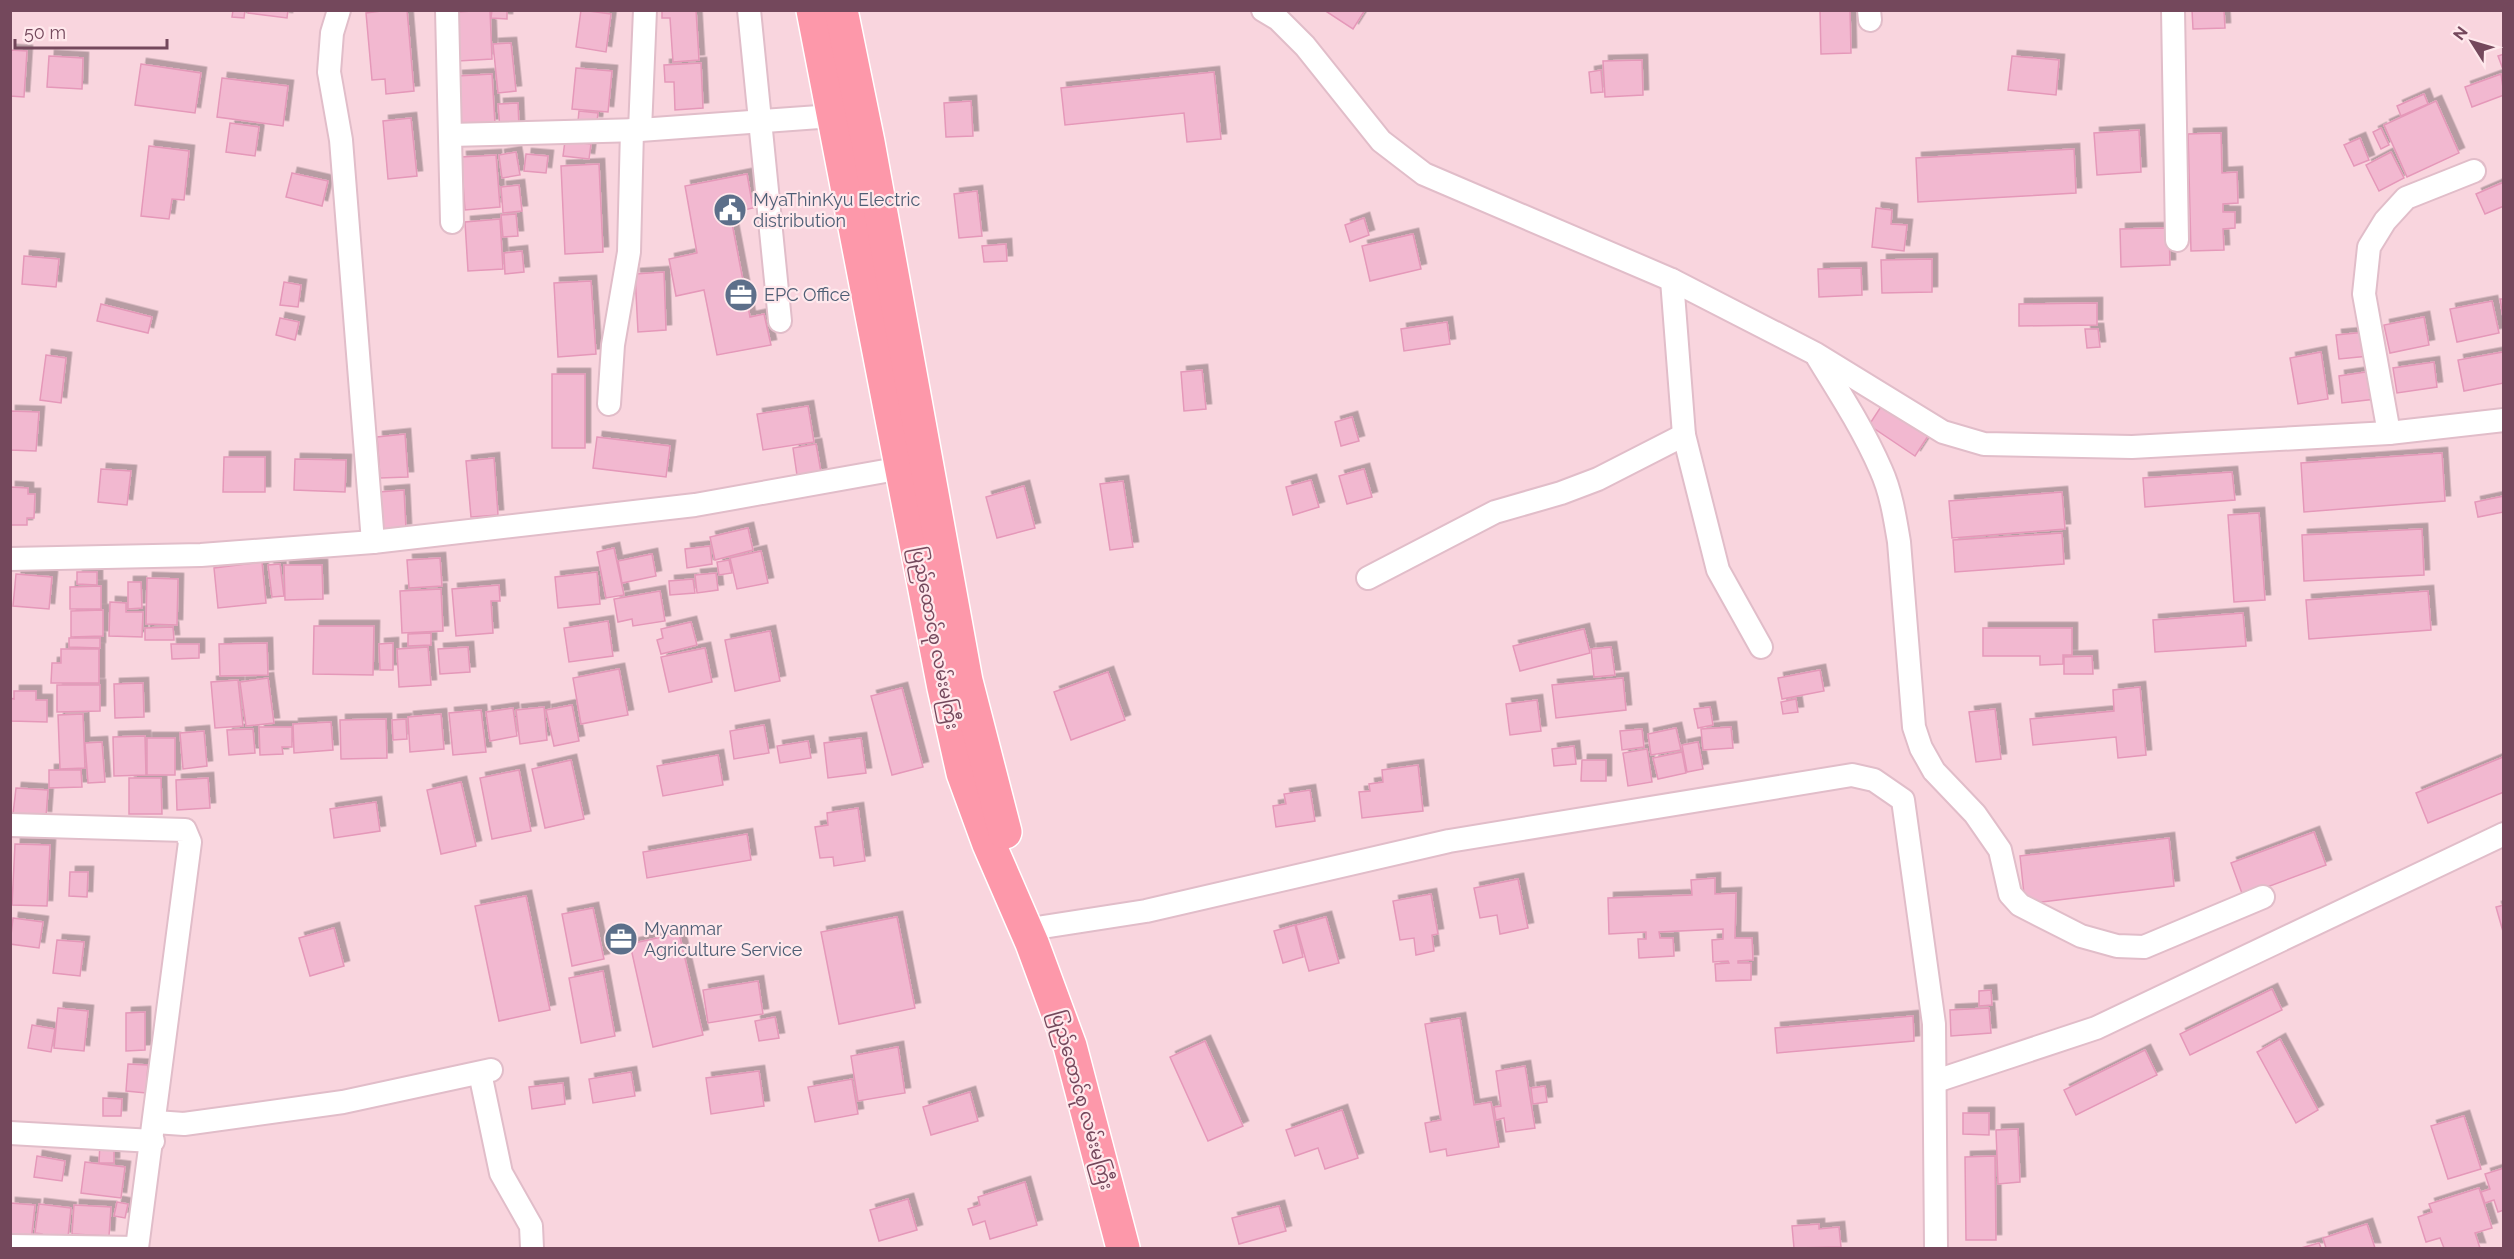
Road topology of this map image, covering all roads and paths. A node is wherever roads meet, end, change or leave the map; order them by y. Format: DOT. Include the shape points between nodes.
graph roads {
  1 [pos="339,10"];
  2 [pos="447,10"];
  3 [pos="645,10"];
  4 [pos="750,10"];
  5 [pos="813,10"];
  6 [pos="841,10"];
  7 [pos="1263,10"];
  8 [pos="2173,10"];
  9 [pos="833,116"];
  10 [pos="760,122"];
  11 [pos="636,130"];
  12 [pos="450,135"];
  13 [pos="2474,171"];
  14 [pos="452,222"];
  15 [pos="2178,240"];
  16 [pos="1672,279"];
  17 [pos="780,321"];
  18 [pos="1816,354"];
  19 [pos="609,404"];
  20 [pos="2504,420"];
  21 [pos="2388,433"];
  22 [pos="1684,435"];
  23 [pos="902,468"];
  24 [pos="373,542"];
  25 [pos="10,559"];
  26 [pos="1368,578"];
  27 [pos="1761,647"];
  28 [pos="10,825"];
  29 [pos="2504,834"];
  30 [pos="2263,897"];
  31 [pos="1043,927"];
  32 [pos="1936,1081"];
  33 [pos="154,1131"];
  34 [pos="10,1133"];
  35 [pos="10,1246"];
  36 [pos="1941,1247"];
  37 [pos="137,1248"];
  38 [pos="532,1248"];
  39 [pos="1123,1248"];
  1 -- 24 [label="street" via="332,33 329,72 341,140"];
  2 -- 12 [label="street"];
  3 -- 11 [label="street"];
  4 -- 10 [label="street"];
  5 -- 9 [label="main road, ပြည်ထောင်စု လမ်းမကြီး"];
  6 -- 31 [label="main road" via="966,681 1006,836"];
  7 -- 16 [label="street" via="1305,46 1381,141 1424,174"];
  8 -- 15 [label="street"];
  9 -- 10 [label="street"];
  9 -- 23 [label="main road, ပြည်ထောင်စု လမ်းမကြီး"];
  10 -- 11 [label="street"];
  10 -- 17 [label="street"];
  11 -- 12 [label="street"];
  11 -- 19 [label="street" via="629,252 613,345"];
  12 -- 14 [label="street"];
  13 -- 21 [label="street" via="2406,198 2369,247 2364,294"];
  16 -- 18 [label="street"];
  16 -- 22 [label="street"];
  18 -- 21 [label="street" via="1943,432 1984,444 2132,447"];
  18 -- 30 [label="street" via="1858,423 1882,472 1894,512 1914,727 1920,748 1934,771 1975,814 2000,850 2010,894 2020,905 2081,936 2117,946 2144,947"];
  20 -- 21 [label="street"];
  22 -- 26 [label="street" via="1598,479 1494,512"];
  22 -- 27 [label="street" via="1718,570"];
  23 -- 24 [label="street" via="695,505"];
  23 -- 39 [label="main road, ပြည်ထောင်စု လမ်းမကြီး" via="963,773 1070,1046"];
  24 -- 25 [label="street" via="201,555"];
  28 -- 33 [label="street" via="185,830 190,842"];
  29 -- 32 [label="street" via="2096,1028"];
  31 -- 32 [label="street" via="1146,911 1449,841 1852,775 1875,780 1903,800 1934,1024"];
  31 -- 39 [label="main road" via="1089,1034"];
  32 -- 36 [label="street"];
  33 -- 34 [label="street"];
  33 -- 37 [label="street"];
  33 -- 38 [label="street" via="343,1102 486,1072 501,1173 531,1226"];
  35 -- 37 [label="street"];
}
